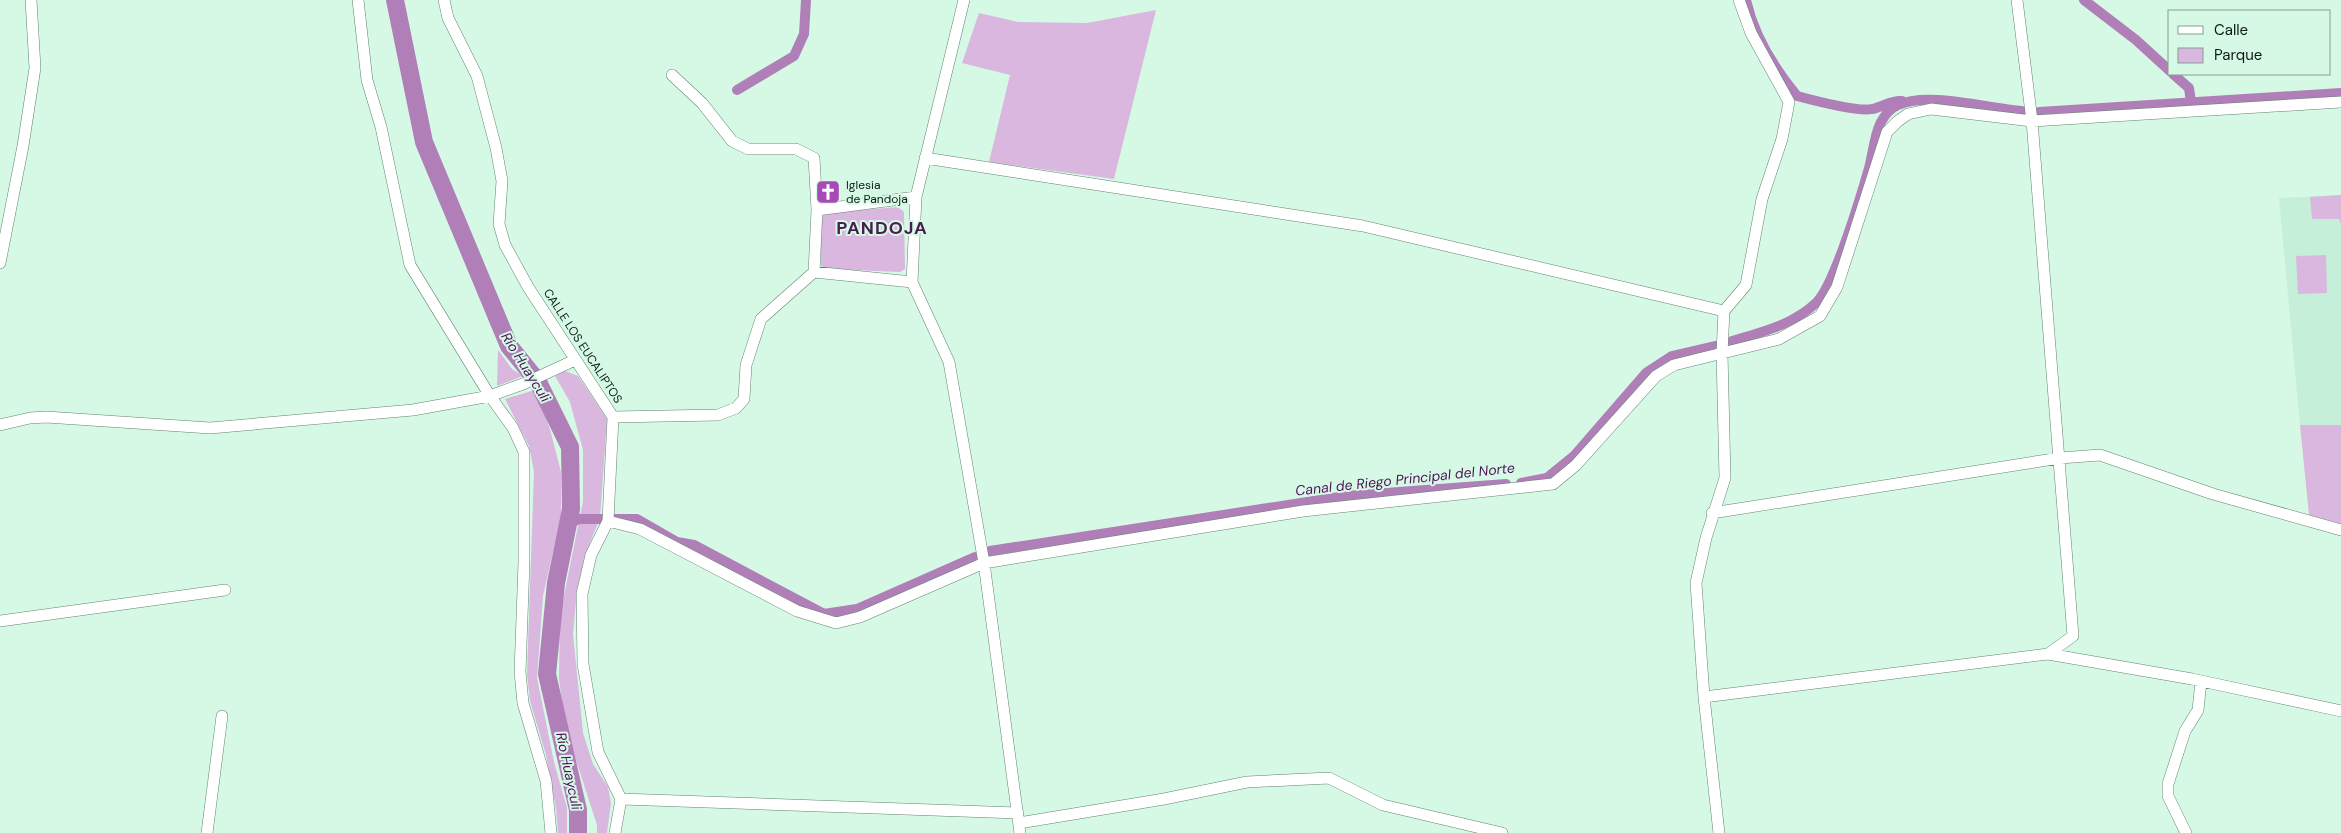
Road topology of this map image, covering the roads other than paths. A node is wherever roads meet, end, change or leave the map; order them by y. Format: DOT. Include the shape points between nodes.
graph roads {
  1 [pos="31,0"];
  2 [pos="358,0"];
  3 [pos="444,0"];
  4 [pos="964,0"];
  5 [pos="1739,0"];
  6 [pos="2017,0"];
  7 [pos="672,75"];
  8 [pos="2341,102"];
  9 [pos="2032,120"];
  10 [pos="925,158"];
  11 [pos="916,196"];
  12 [pos="817,210"];
  13 [pos="0,263"];
  14 [pos="814,272"];
  15 [pos="912,282"];
  16 [pos="1724,312"];
  17 [pos="1722,353"];
  18 [pos="575,360"];
  19 [pos="490,396"];
  20 [pos="612,417"];
  21 [pos="0,425"];
  22 [pos="2060,458"];
  23 [pos="1712,513"];
  24 [pos="608,521"];
  25 [pos="2341,530"];
  26 [pos="984,563"];
  27 [pos="225,590"];
  28 [pos="0,622"];
  29 [pos="2048,654"];
  30 [pos="2201,681"];
  31 [pos="1704,696"];
  32 [pos="2341,711"];
  33 [pos="222,716"];
  34 [pos="621,799"];
  35 [pos="1019,823"];
  36 [pos="207,833"];
  37 [pos="551,833"];
  38 [pos="615,833"];
  39 [pos="1502,833"];
  40 [pos="1719,833"];
  41 [pos="2186,833"];
  1 -- 13 [label="street" via="35,68"];
  2 -- 19 [label="street" via="367,80 381,127 410,265"];
  3 -- 18 [label="street, CALLE LOS EUCALIPTOS" via="448,18 477,76 496,148 502,181 500,224 504,244"];
  4 -- 10 [label="street"];
  5 -- 16 [label="street" via="1751,33 1789,102 1782,139 1762,199 1746,285"];
  6 -- 9 [label="street"];
  7 -- 12 [label="street" via="702,103 732,141 748,149 796,149 814,158"];
  8 -- 9 [label="street"];
  9 -- 17 [label="street" via="1931,109 1908,114 1898,120 1887,132 1837,288 1820,316 1779,339"];
  9 -- 22 [label="street"];
  10 -- 11 [label="street"];
  10 -- 16 [label="street" via="1363,226"];
  11 -- 12 [label="street"];
  11 -- 15 [label="street"];
  12 -- 14 [label="street"];
  14 -- 15 [label="street"];
  14 -- 20 [label="street" via="761,319 746,365 744,399 736,408 718,415"];
  15 -- 26 [label="street" via="949,362"];
  16 -- 17 [label="street"];
  17 -- 23 [label="street" via="1725,478"];
  17 -- 26 [label="street" via="1674,365 1656,376 1576,464 1553,484 1303,511"];
  18 -- 19 [label="street"];
  18 -- 20 [label="street, CALLE LOS EUCALIPTOS"];
  19 -- 21 [label="street" via="413,410 221,427 46,417"];
  19 -- 37 [label="street" via="513,428 524,452 520,672 523,703 546,781"];
  20 -- 24 [label="street, CALLE LOS EUCALIPTOS"];
  22 -- 23 [label="street"];
  22 -- 25 [label="street" via="2100,455 2213,494"];
  22 -- 29 [label="street" via="2073,636"];
  23 -- 31 [label="street" via="1696,583"];
  24 -- 26 [label="street" via="640,528 797,611 836,623 860,617"];
  24 -- 34 [label="street, CALLE LOS EUCALIPTOS" via="591,555 582,594 582,664 598,752"];
  26 -- 35 [label="street"];
  27 -- 28 [label="street"];
  29 -- 30 [label="street"];
  29 -- 31 [label="street"];
  30 -- 32 [label="street"];
  30 -- 41 [label="street" via="2198,710 2185,731 2168,784 2168,796"];
  31 -- 40 [label="street"];
  33 -- 36 [label="street"];
  34 -- 35 [label="street"];
  34 -- 38 [label="street"];
  35 -- 39 [label="street" via="1247,782 1329,778 1383,805"];
}
